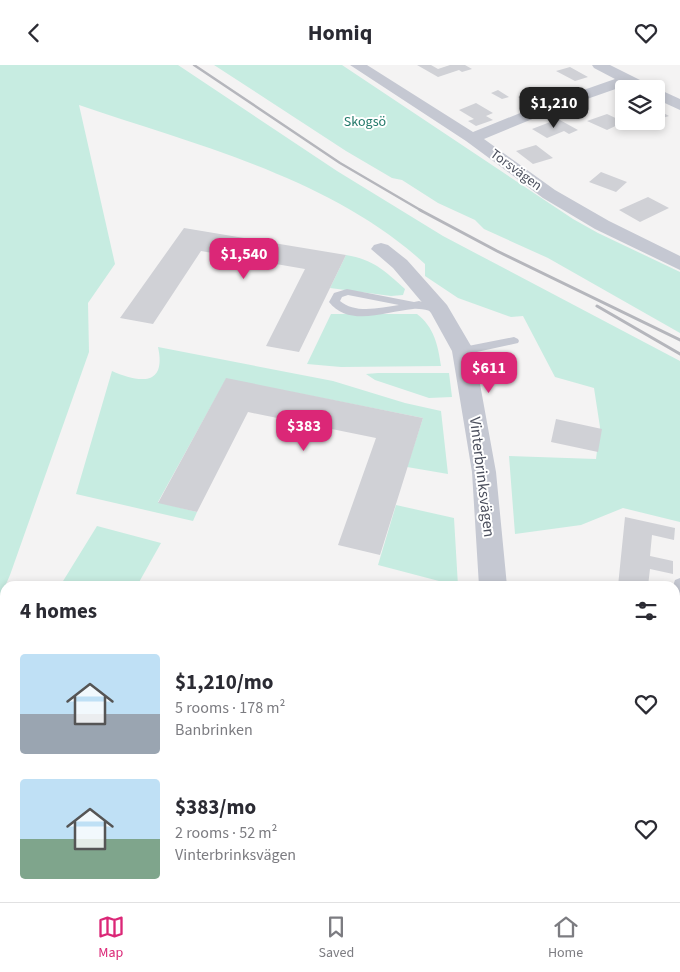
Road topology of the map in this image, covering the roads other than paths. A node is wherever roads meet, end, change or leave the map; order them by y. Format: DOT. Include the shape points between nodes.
graph roads {
  1 [pos="357,65"];
  2 [pos="599,65"];
  3 [pos="628,79"];
  4 [pos="665,98"];
  5 [pos="680,105"];
  6 [pos="472,138"];
  7 [pos="380,249"];
  8 [pos="680,264"];
  9 [pos="430,307"];
  10 [pos="514,341"];
  11 [pos="463,351"];
  12 [pos="680,572"];
  13 [pos="494,581"];
  14 [pos="680,584"];
  15 [pos="680,633"];
  1 -- 6 [label="street, Torsvägen"];
  2 -- 3 [label="street"];
  3 -- 6 [label="street"];
  4 -- 5 [label="street"];
  6 -- 8 [label="street, Torsvägen" via="549,194"];
  7 -- 9 [label="street, Vinterbrinksvägen" via="400,264"];
  9 -- 9 [label="lane" via="347,292 338,295 334,301 339,308 351,311"];
  9 -- 11 [label="street, Vinterbrinksvägen"];
  10 -- 11 [label="lane"];
  11 -- 13 [label="street, Vinterbrinksvägen" via="484,472"];
  12 -- 14 [label="lane"];
  14 -- 15 [label="lane"];
}
